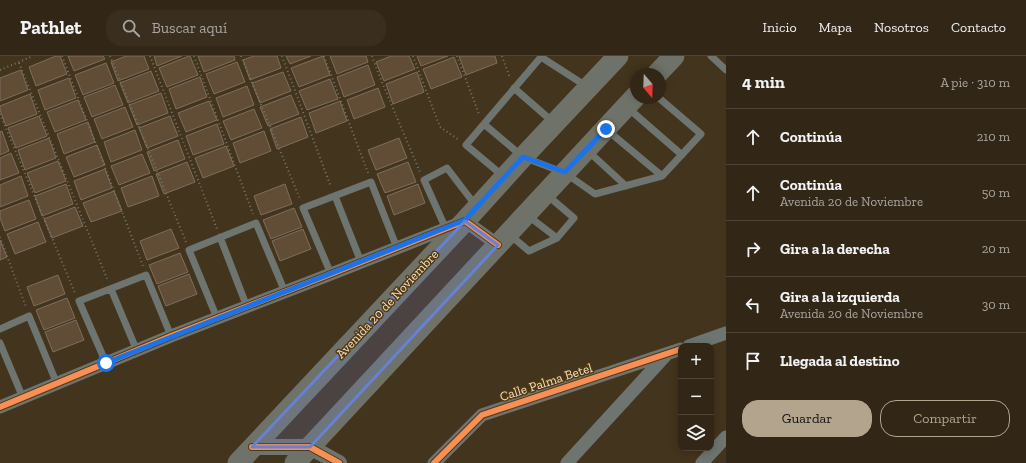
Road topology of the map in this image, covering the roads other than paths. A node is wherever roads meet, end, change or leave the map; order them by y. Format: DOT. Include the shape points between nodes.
graph roads {
  1 [pos="618,56"];
  2 [pos="674,56"];
  3 [pos="711,56"];
  4 [pos="663,68"];
  5 [pos="726,70"];
  6 [pos="514,88"];
  7 [pos="588,88"];
  8 [pos="630,103"];
  9 [pos="633,104"];
  10 [pos="666,104"];
  11 [pos="484,124"];
  12 [pos="554,124"];
  13 [pos="606,129"];
  14 [pos="586,150"];
  15 [pos="682,155"];
  16 [pos="523,157"];
  17 [pos="565,172"];
  18 [pos="662,176"];
  19 [pos="504,178"];
  20 [pos="626,186"];
  21 [pos="546,194"];
  22 [pos="335,196"];
  23 [pos="471,214"];
  24 [pos="526,214"];
  25 [pos="446,228"];
  26 [pos="220,237"];
  27 [pos="557,238"];
  28 [pos="503,240"];
  29 [pos="397,248"];
  30 [pos="361,262"];
  31 [pos="331,274"];
  32 [pos="111,289"];
  33 [pos="285,292"];
  34 [pos="248,307"];
  35 [pos="217,318"];
  36 [pos="0,329"];
  37 [pos="726,333"];
  38 [pos="171,336"];
  39 [pos="0,343"];
  40 [pos="698,343"];
  41 [pos="678,350"];
  42 [pos="137,351"];
  43 [pos="667,354"];
  44 [pos="106,363"];
  45 [pos="56,384"];
  46 [pos="23,398"];
  47 [pos="0,407"];
  48 [pos="726,437"];
  49 [pos="252,447"];
  50 [pos="310,447"];
  51 [pos="238,463"];
  52 [pos="295,463"];
  53 [pos="338,463"];
  54 [pos="434,463"];
  55 [pos="566,463"];
  56 [pos="702,463"];
  1 -- 7 [label="main road, Avenida 20 de Noviembre"];
  2 -- 4 [label="main road"];
  3 -- 5 [label="lane"];
  6 -- 7 [label="lane" via="541,57"];
  6 -- 11 [label="lane"];
  6 -- 12 [label="lane"];
  7 -- 12 [label="main road, Avenida 20 de Noviembre"];
  8 -- 13 [label="main road"];
  9 -- 15 [label="lane"];
  10 -- 15 [label="lane" via="701,134"];
  11 -- 16 [label="lane"];
  11 -- 19 [label="lane" via="466,145"];
  12 -- 16 [label="main road, Avenida 20 de Noviembre"];
  13 -- 14 [label="main road"];
  13 -- 18 [label="lane"];
  14 -- 17 [label="main road"];
  14 -- 20 [label="lane"];
  15 -- 18 [label="lane"];
  16 -- 17 [label="lane"];
  16 -- 19 [label="main road, Avenida 20 de Noviembre"];
  17 -- 20 [label="lane" via="595,194"];
  17 -- 21 [label="main road"];
  18 -- 20 [label="lane"];
  19 -- 23 [label="main road, Avenida 20 de Noviembre"];
  21 -- 24 [label="main road"];
  21 -- 27 [label="lane" via="574,218"];
  22 -- 29 [label="lane" via="371,182"];
  22 -- 30 [label="lane"];
  22 -- 31 [label="lane" via="303,208"];
  23 -- 25 [label="street"];
  23 -- 25 [label="lane" via="447,168 424,180"];
  23 -- 28 [label="street"];
  23 -- 49 [label="main road, Avenida 20 de Noviembre"];
  24 -- 27 [label="lane"];
  24 -- 28 [label="main road"];
  25 -- 29 [label="street"];
  26 -- 33 [label="lane" via="256,223"];
  26 -- 34 [label="lane"];
  26 -- 35 [label="lane" via="189,250"];
  27 -- 28 [label="lane" via="529,251"];
  28 -- 50 [label="main road"];
  29 -- 30 [label="street"];
  30 -- 31 [label="street"];
  31 -- 33 [label="street"];
  32 -- 38 [label="lane" via="146,275"];
  32 -- 42 [label="lane"];
  32 -- 44 [label="lane" via="79,301"];
  33 -- 34 [label="street"];
  34 -- 35 [label="street"];
  35 -- 38 [label="street"];
  36 -- 45 [label="lane" via="29,316"];
  37 -- 40 [label="street"];
  38 -- 42 [label="street"];
  39 -- 46 [label="lane"];
  41 -- 43 [label="street, Calle Palma Betel"];
  42 -- 44 [label="street"];
  43 -- 54 [label="street, Calle Palma Betel" via="482,415"];
  43 -- 55 [label="street"];
  44 -- 45 [label="street"];
  45 -- 46 [label="street"];
  46 -- 47 [label="street"];
  48 -- 56 [label="street"];
  49 -- 50 [label="street"];
  49 -- 51 [label="main road, Avenida 20 de Noviembre"];
  50 -- 52 [label="main road"];
  50 -- 53 [label="street"];
}
